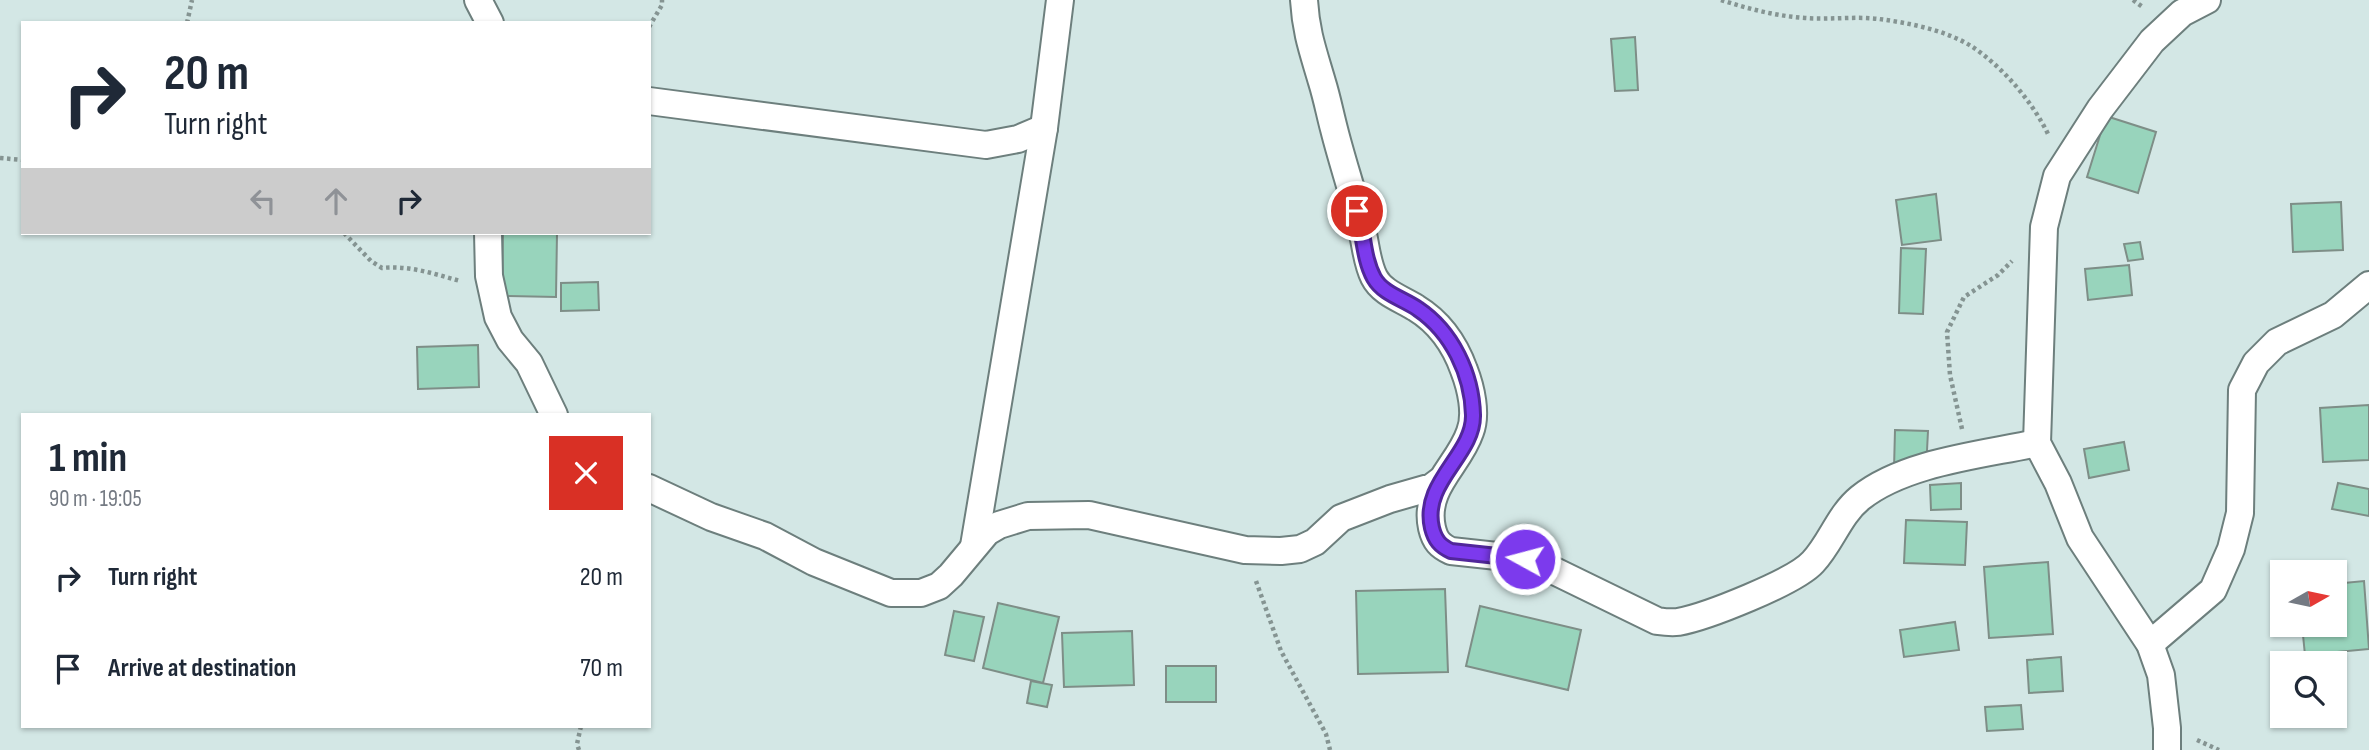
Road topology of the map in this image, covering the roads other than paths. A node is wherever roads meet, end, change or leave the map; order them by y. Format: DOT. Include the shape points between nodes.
graph roads {
  1 [pos="478,0"];
  2 [pos="1060,0"];
  3 [pos="1304,0"];
  4 [pos="2207,0"];
  5 [pos="489,21"];
  6 [pos="651,102"];
  7 [pos="1044,128"];
  8 [pos="488,235"];
  9 [pos="2369,285"];
  10 [pos="553,413"];
  11 [pos="2036,443"];
  12 [pos="1440,481"];
  13 [pos="651,489"];
  14 [pos="974,546"];
  15 [pos="2150,645"];
  16 [pos="2167,750"];
  1 -- 5 [label="street"];
  2 -- 7 [label="street"];
  3 -- 12 [label="street" via="1307,36 1375,279 1440,326 1465,370 1473,417 1470,433"];
  4 -- 11 [label="street" via="2182,13 2152,41 2099,109 2057,176 2044,228"];
  6 -- 7 [label="street" via="986,145"];
  7 -- 14 [label="street"];
  8 -- 10 [label="street" via="489,276 498,317 529,363"];
  9 -- 15 [label="street" via="2333,315 2277,342 2256,363 2242,390 2240,513 2231,549 2213,590"];
  11 -- 12 [label="street" via="1892,480 1860,499 1807,568 1725,608 1675,622 1657,621 1538,563 1440,546 1430,520"];
  11 -- 15 [label="street" via="2080,538"];
  12 -- 14 [label="street" via="1341,517 1315,542 1300,549 1245,550 1088,515 1028,516 999,524"];
  13 -- 14 [label="street" via="891,593 921,593 939,586"];
  15 -- 16 [label="street" via="2161,675"];
}
